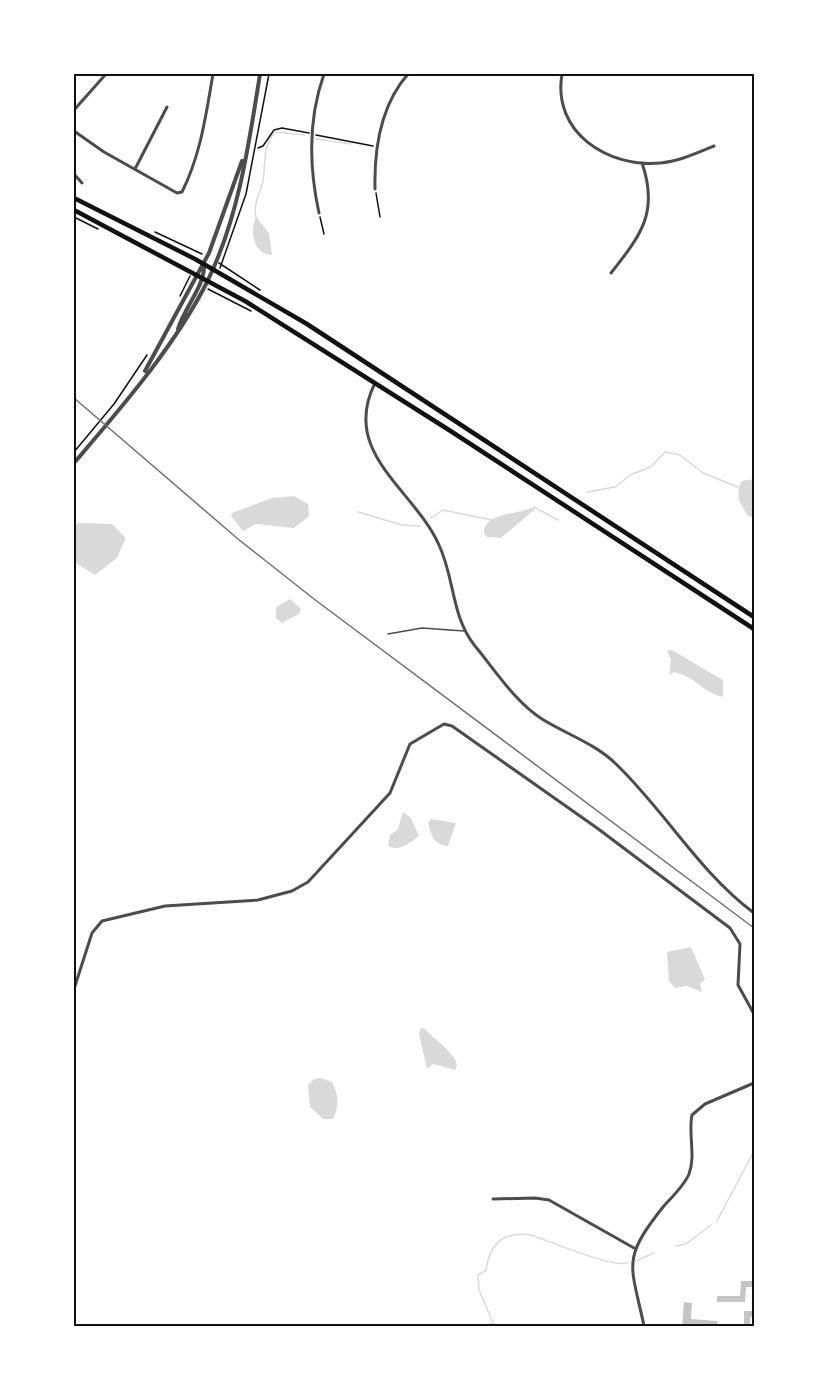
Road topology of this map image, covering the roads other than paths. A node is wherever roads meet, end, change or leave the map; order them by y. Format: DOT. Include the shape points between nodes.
graph roads {
  1 [pos="106,74"];
  2 [pos="213,74"];
  3 [pos="260,74"];
  4 [pos="324,74"];
  5 [pos="408,74"];
  6 [pos="562,74"];
  7 [pos="167,107"];
  8 [pos="74,111"];
  9 [pos="74,131"];
  10 [pos="247,146"];
  11 [pos="714,146"];
  12 [pos="642,163"];
  13 [pos="135,169"];
  14 [pos="74,174"];
  15 [pos="82,183"];
  16 [pos="375,189"];
  17 [pos="74,198"];
  18 [pos="74,210"];
  19 [pos="319,213"];
  20 [pos="203,264"];
  21 [pos="213,269"];
  22 [pos="611,273"];
  23 [pos="203,277"];
  24 [pos="375,383"];
  25 [pos="135,387"];
  26 [pos="74,463"];
  27 [pos="754,617"];
  28 [pos="754,629"];
  29 [pos="464,631"];
  30 [pos="388,634"];
  31 [pos="754,913"];
  32 [pos="74,989"];
  33 [pos="754,1014"];
  34 [pos="754,1083"];
  35 [pos="493,1199"];
  36 [pos="634,1248"];
  37 [pos="644,1326"];
  1 -- 8 [label="street"];
  2 -- 13 [label="street" via="194,170 182,192 177,193"];
  3 -- 10 [label="street"];
  4 -- 19 [label="street" via="314,106 311,161"];
  5 -- 16 [label="street" via="380,128"];
  6 -- 12 [label="street" via="561,101 572,128 594,146"];
  7 -- 13 [label="street"];
  9 -- 13 [label="street"];
  10 -- 20 [label="street" via="220,227"];
  10 -- 21 [label="street" via="235,206"];
  11 -- 12 [label="street" via="683,158"];
  12 -- 22 [label="street" via="650,189 647,214 634,243"];
  14 -- 15 [label="street"];
  17 -- 20 [label="main road"];
  18 -- 23 [label="main road"];
  20 -- 21 [label="main road"];
  20 -- 23 [label="street"];
  21 -- 23 [label="street"];
  21 -- 27 [label="main road" via="307,324"];
  23 -- 24 [label="main road"];
  23 -- 25 [label="street"];
  23 -- 25 [label="street" via="177,333"];
  24 -- 28 [label="main road"];
  24 -- 29 [label="street" via="365,408 368,437 379,463 439,543"];
  25 -- 26 [label="street"];
  29 -- 30 [label="lane" via="422,628"];
  29 -- 31 [label="street" via="527,707 615,762 706,870"];
  32 -- 33 [label="street" via="92,933 102,921 165,906 258,900 292,891 308,882 390,793 410,744 444,724 554,797 730,928 740,944 738,985"];
  34 -- 36 [label="street" via="705,1104 692,1114 688,1178"];
  35 -- 36 [label="street" via="549,1200"];
  36 -- 37 [label="street" via="632,1272"];
}
